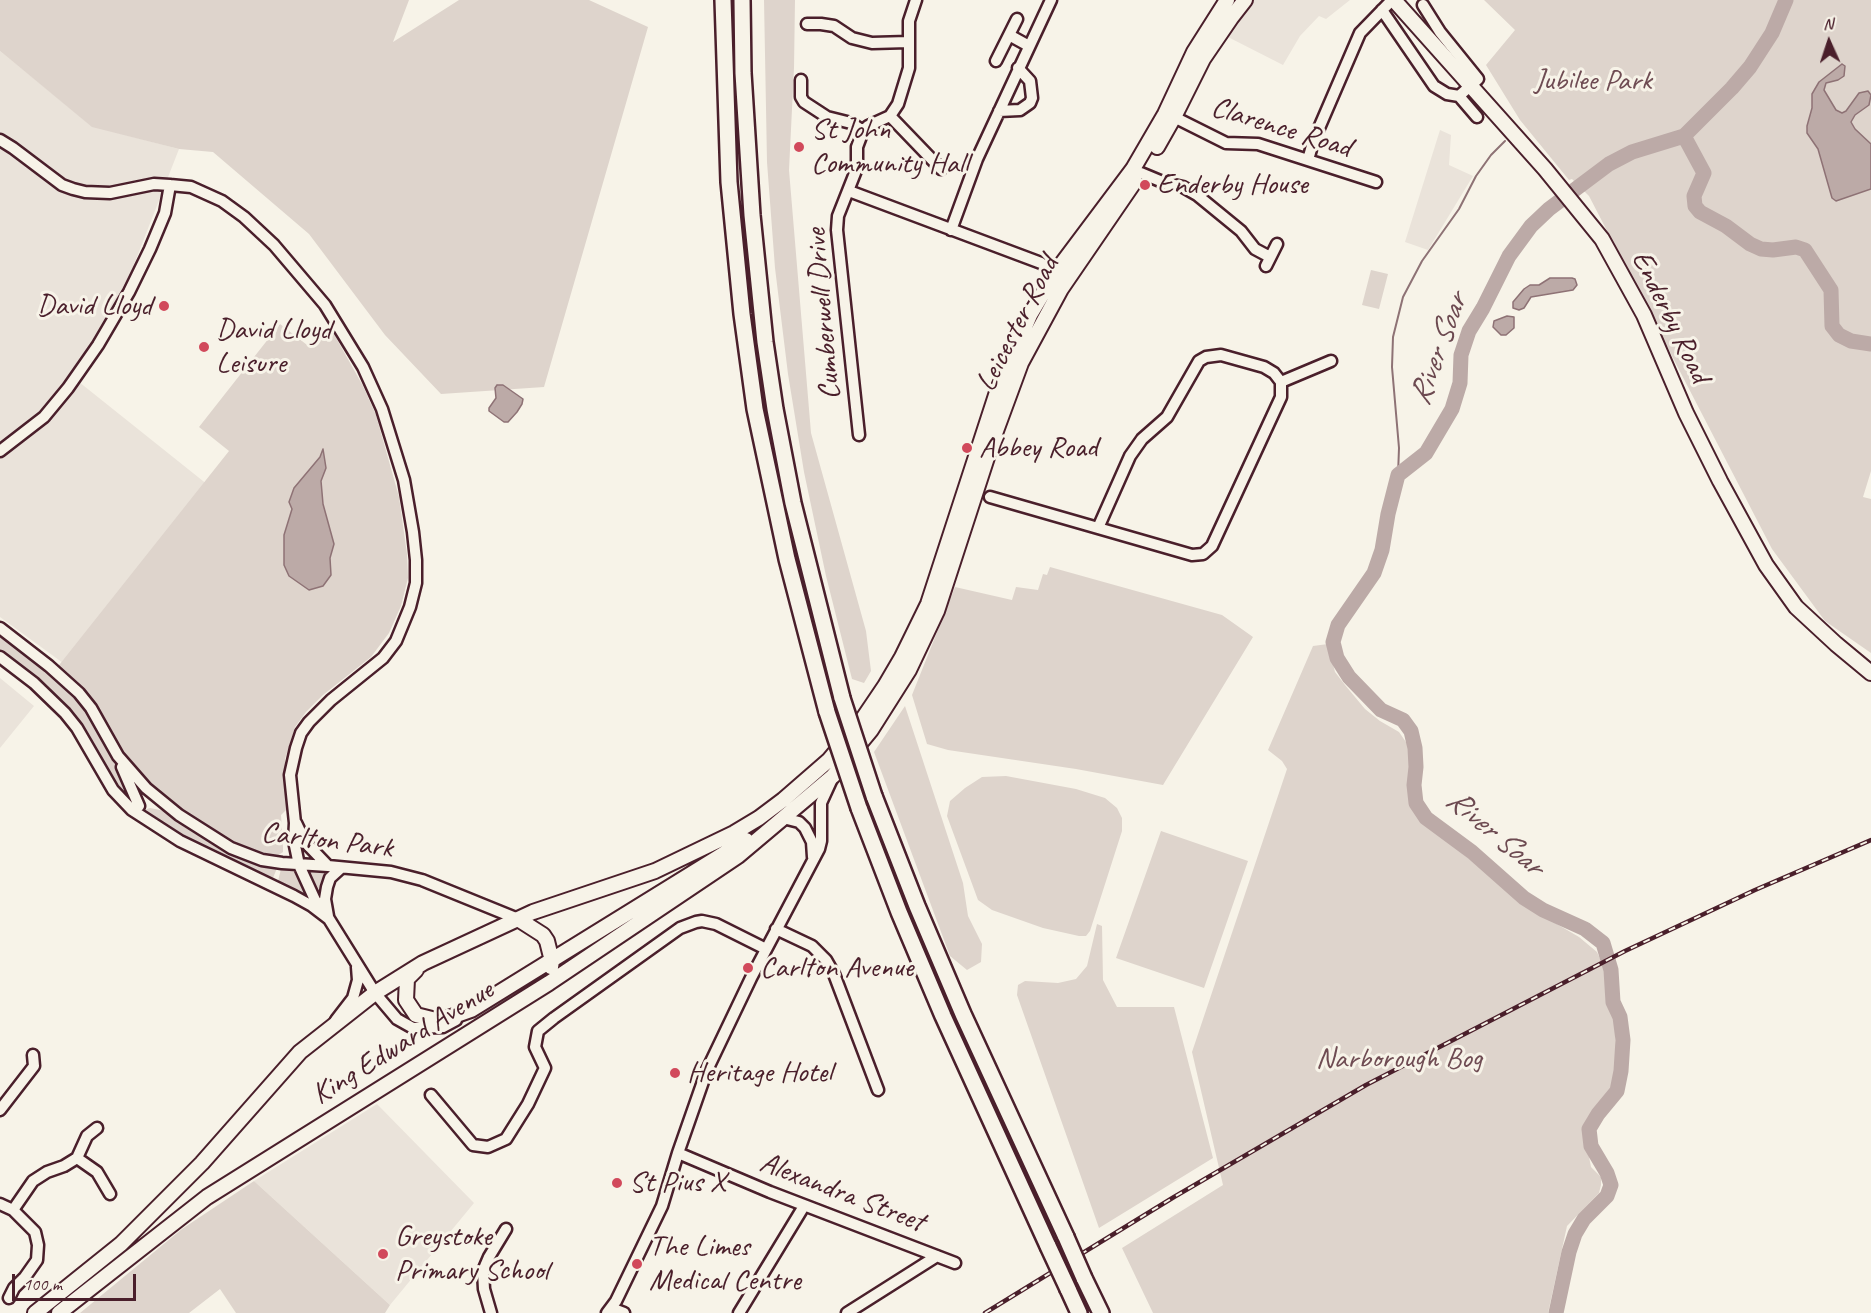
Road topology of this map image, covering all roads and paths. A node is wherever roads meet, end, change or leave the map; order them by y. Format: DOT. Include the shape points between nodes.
graph roads {
  1 [pos="723,0"];
  2 [pos="742,0"];
  3 [pos="916,0"];
  4 [pos="1051,0"];
  5 [pos="1227,0"];
  6 [pos="1245,0"];
  7 [pos="1393,0"];
  8 [pos="1423,2"];
  9 [pos="1382,10"];
  10 [pos="1017,19"];
  11 [pos="1412,19"];
  12 [pos="807,24"];
  13 [pos="1009,35"];
  14 [pos="908,42"];
  15 [pos="1029,46"];
  16 [pos="996,61"];
  17 [pos="1018,68"];
  18 [pos="801,80"];
  19 [pos="1470,86"];
  20 [pos="1459,96"];
  21 [pos="999,111"];
  22 [pos="890,116"];
  23 [pos="1174,117"];
  24 [pos="1478,117"];
  25 [pos="863,131"];
  26 [pos="0,140"];
  27 [pos="1308,160"];
  28 [pos="941,169"];
  29 [pos="1141,173"];
  30 [pos="1376,182"];
  31 [pos="170,184"];
  32 [pos="849,190"];
  33 [pos="951,230"];
  34 [pos="1276,244"];
  35 [pos="1055,273"];
  36 [pos="1331,362"];
  37 [pos="1281,382"];
  38 [pos="859,435"];
  39 [pos="0,451"];
  40 [pos="990,497"];
  41 [pos="1098,528"];
  42 [pos="0,628"];
  43 [pos="0,657"];
  44 [pos="1871,672"];
  45 [pos="885,686"];
  46 [pos="892,698"];
  47 [pos="111,742"];
  48 [pos="833,776"];
  49 [pos="139,806"];
  50 [pos="780,820"];
  51 [pos="296,823"];
  52 [pos="813,857"];
  53 [pos="299,865"];
  54 [pos="328,866"];
  55 [pos="341,868"];
  56 [pos="329,919"];
  57 [pos="518,919"];
  58 [pos="776,929"];
  59 [pos="766,949"];
  60 [pos="552,961"];
  61 [pos="357,962"];
  62 [pos="423,963"];
  63 [pos="549,983"];
  64 [pos="375,993"];
  65 [pos="471,1010"];
  66 [pos="329,1030"];
  67 [pos="36,1063"];
  68 [pos="878,1090"];
  69 [pos="432,1095"];
  70 [pos="1,1105"];
  71 [pos="97,1128"];
  72 [pos="678,1153"];
  73 [pos="78,1158"];
  74 [pos="110,1194"];
  75 [pos="0,1204"];
  76 [pos="804,1206"];
  77 [pos="13,1210"];
  78 [pos="506,1229"];
  79 [pos="937,1256"];
  80 [pos="955,1263"];
  81 [pos="9,1298"];
  82 [pos="609,1310"];
  83 [pos="35,1313"];
  84 [pos="59,1313"];
  85 [pos="491,1313"];
  86 [pos="624,1313"];
  87 [pos="739,1313"];
  88 [pos="847,1313"];
  89 [pos="1079,1313"];
  90 [pos="1101,1313"];
  1 -- 89 [label="highway, bridge" via="729,182 755,409 787,559 827,712 899,912"];
  2 -- 90 [label="highway, bridge" via="751,203 766,353 793,503 842,698 874,796 917,906"];
  3 -- 14 [label="street"];
  4 -- 15 [label="street"];
  5 -- 35 [label="main road, Leicester Road" via="1194,52 1133,169"];
  6 -- 23 [label="main road, Leicester Road" via="1203,59"];
  7 -- 9 [label="street"];
  7 -- 11 [label="main road, Enderby Road"];
  8 -- 11 [label="street"];
  8 -- 19 [label="street" via="1440,32 1478,79"];
  9 -- 20 [label="street" via="1434,86"];
  9 -- 27 [label="street" via="1360,33"];
  10 -- 13 [label="street"];
  11 -- 19 [label="main road, Enderby Road"];
  12 -- 14 [label="street" via="834,26 851,42"];
  13 -- 15 [label="street"];
  13 -- 16 [label="street"];
  14 -- 22 [label="street" via="909,69"];
  15 -- 17 [label="street"];
  17 -- 21 [label="street"];
  17 -- 21 [label="street" via="1030,81 1030,103 1020,110"];
  18 -- 25 [label="street" via="804,102 827,117 851,123"];
  19 -- 20 [label="street"];
  19 -- 44 [label="main road, Enderby Road" via="1602,239 1644,315 1686,413 1767,565 1796,607"];
  20 -- 24 [label="street"];
  21 -- 33 [label="street"];
  22 -- 25 [label="street"];
  22 -- 28 [label="street"];
  23 -- 27 [label="street, Clarence Road" via="1226,143 1258,144"];
  23 -- 29 [label="main road, Leicester Road"];
  25 -- 32 [label="street, Cumberwell Drive"];
  26 -- 31 [label="street" via="62,185 79,190 110,193"];
  27 -- 30 [label="street, Clarence Road"];
  29 -- 34 [label="street" via="1197,195 1241,231 1268,261"];
  29 -- 46 [label="main road, Leicester Road" via="1061,289 1021,363 937,611"];
  31 -- 39 [label="street" via="165,213 150,249 98,345 44,417"];
  31 -- 51 [label="street" via="201,191 244,217 325,305 363,366 382,409 404,480 416,560 411,607 396,641 383,658 317,711 301,733 290,775"];
  32 -- 33 [label="street"];
  32 -- 38 [label="street, Cumberwell Drive" via="838,216 837,230"];
  33 -- 35 [label="street" via="1041,263"];
  35 -- 45 [label="main road, Leicester Road" via="1018,339 928,604"];
  36 -- 37 [label="street"];
  37 -- 41 [label="street" via="1264,367 1221,356 1199,361 1167,417 1130,456"];
  37 -- 41 [label="street" via="1281,397 1208,551 1192,555"];
  40 -- 41 [label="street"];
  42 -- 47 [label="street, Carlton Park" via="79,693"];
  43 -- 56 [label="street, Carlton Park" via="65,713 113,790 132,810 180,840 294,896"];
  45 -- 57 [label="main road, King Edward Avenue" via="829,760 759,818 655,871"];
  46 -- 48 [label="main road, King Edward Avenue"];
  47 -- 49 [label="street"];
  47 -- 53 [label="street, Carlton Park" via="146,788 194,826 244,855"];
  48 -- 50 [label="main road, King Edward Avenue"];
  48 -- 52 [label="street" via="821,803 821,841"];
  50 -- 52 [label="street" via="799,822 805,828 812,842"];
  50 -- 60 [label="main road, King Edward Avenue"];
  50 -- 63 [label="main road, King Edward Avenue" via="738,856"];
  51 -- 53 [label="street" via="294,840"];
  51 -- 54 [label="street" via="305,842"];
  52 -- 58 [label="street"];
  53 -- 54 [label="street, Carlton Park"];
  53 -- 56 [label="street" via="315,900"];
  54 -- 55 [label="street, Carlton Park"];
  55 -- 56 [label="street" via="327,887"];
  55 -- 57 [label="street, Carlton Park" via="391,872 422,880"];
  56 -- 61 [label="street, Carlton Park"];
  57 -- 60 [label="main road" via="543,935 550,946"];
  57 -- 62 [label="main road, King Edward Avenue"];
  58 -- 59 [label="street"];
  58 -- 68 [label="street" via="812,946 826,960"];
  59 -- 69 [label="street" via="716,924 702,921 680,928 538,1031 535,1047 545,1068 506,1139 488,1147 473,1145"];
  59 -- 72 [label="street" via="707,1070"];
  60 -- 63 [label="main road"];
  60 -- 65 [label="main road, King Edward Avenue"];
  61 -- 64 [label="street, Carlton Park"];
  61 -- 66 [label="street" via="353,998"];
  62 -- 64 [label="main road, King Edward Avenue"];
  62 -- 65 [label="main road, King Edward Avenue" via="407,979 405,1000 416,1015 440,1021"];
  63 -- 84 [label="main road, King Edward Avenue" via="207,1197"];
  64 -- 65 [label="street, Carlton Park" via="397,1019 413,1029 443,1027"];
  64 -- 66 [label="main road, King Edward Avenue"];
  66 -- 83 [label="main road, King Edward Avenue" via="300,1052 202,1163 121,1244"];
  67 -- 70 [label="street"];
  71 -- 73 [label="street" via="85,1131"];
  72 -- 76 [label="street, Alexandra Street"];
  72 -- 82 [label="street" via="662,1206"];
  73 -- 74 [label="street" via="97,1172"];
  73 -- 77 [label="street" via="33,1181"];
  75 -- 77 [label="street"];
  76 -- 79 [label="street, Alexandra Street"];
  76 -- 87 [label="street"];
  77 -- 81 [label="street" via="35,1232 38,1245 37,1260"];
  78 -- 85 [label="street" via="483,1271"];
  79 -- 80 [label="street, Alexandra Street"];
  79 -- 88 [label="street"];
  82 -- 86 [label="street"];
}
